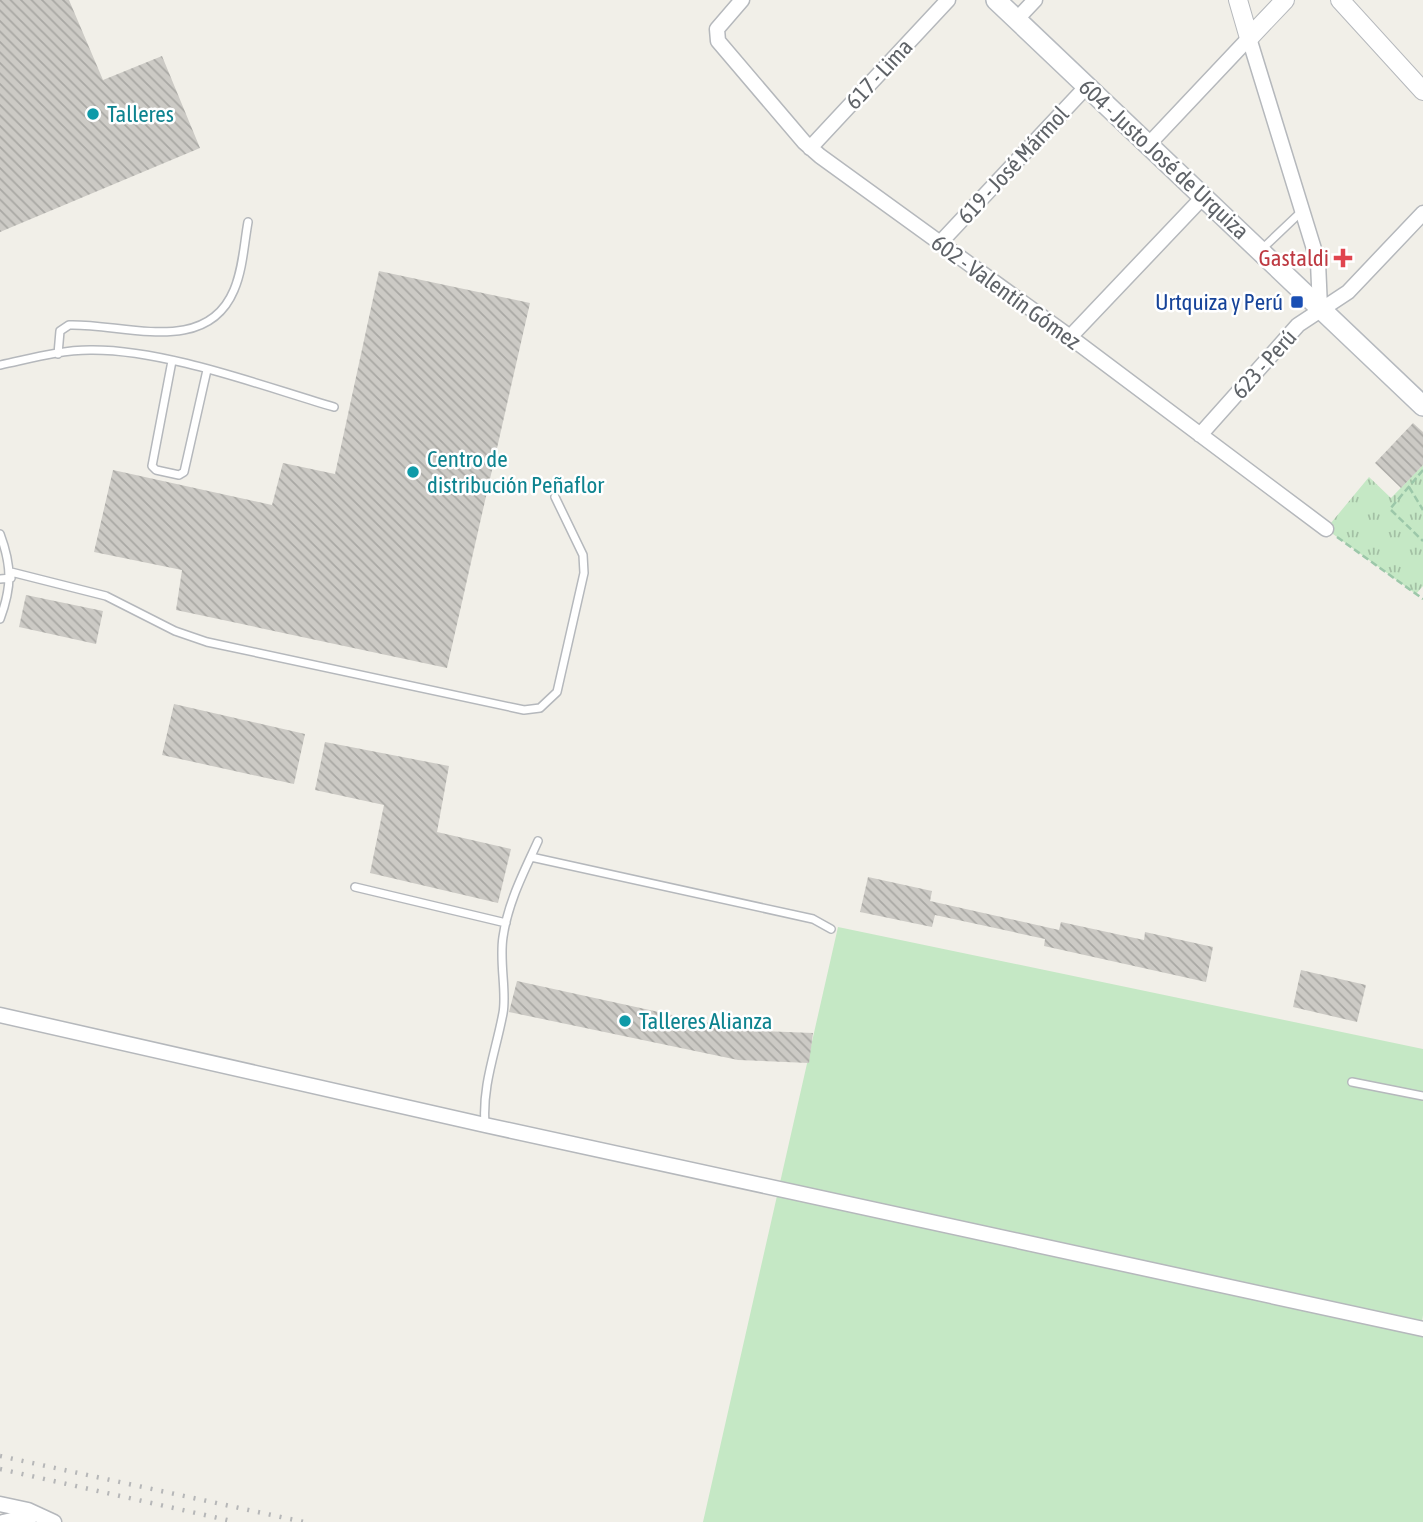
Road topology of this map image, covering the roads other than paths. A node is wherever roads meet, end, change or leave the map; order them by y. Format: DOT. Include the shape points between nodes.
graph roads {
  1 [pos="742,0"];
  2 [pos="948,0"];
  3 [pos="996,0"];
  4 [pos="1035,0"];
  5 [pos="1238,0"];
  6 [pos="1284,0"];
  7 [pos="1340,0"];
  8 [pos="1017,19"];
  9 [pos="1249,37"];
  10 [pos="1087,86"];
  11 [pos="1423,91"];
  12 [pos="1148,145"];
  13 [pos="810,148"];
  14 [pos="1204,197"];
  15 [pos="1303,210"];
  16 [pos="1423,214"];
  17 [pos="248,222"];
  18 [pos="939,244"];
  19 [pos="1261,250"];
  20 [pos="1320,308"];
  21 [pos="1070,337"];
  22 [pos="58,354"];
  23 [pos="173,361"];
  24 [pos="0,365"];
  25 [pos="207,369"];
  26 [pos="1423,406"];
  27 [pos="334,407"];
  28 [pos="1200,435"];
  29 [pos="555,497"];
  30 [pos="1326,529"];
  31 [pos="0,534"];
  32 [pos="11,575"];
  33 [pos="0,579"];
  34 [pos="0,619"];
  35 [pos="538,841"];
  36 [pos="531,857"];
  37 [pos="355,887"];
  38 [pos="506,923"];
  39 [pos="831,929"];
  40 [pos="0,1015"];
  41 [pos="1352,1082"];
  42 [pos="1423,1096"];
  43 [pos="485,1125"];
  44 [pos="1423,1329"];
  45 [pos="0,1504"];
  46 [pos="39,1514"];
  47 [pos="3,1522"];
  48 [pos="54,1522"];
  1 -- 13 [label="street, 602 - Valentín Gómez" via="717,29 718,41"];
  2 -- 13 [label="street, 617 - Lima"];
  3 -- 8 [label="main road, 604 - Justo José de Urquiza"];
  4 -- 8 [label="street"];
  5 -- 9 [label="street"];
  6 -- 9 [label="street"];
  7 -- 11 [label="street"];
  8 -- 10 [label="main road, 604 - Justo José de Urquiza"];
  9 -- 12 [label="street"];
  9 -- 15 [label="street"];
  10 -- 12 [label="main road, 604 - Justo José de Urquiza"];
  10 -- 18 [label="street, 619 - José Mármol"];
  12 -- 14 [label="main road, 604 - Justo José de Urquiza"];
  13 -- 18 [label="street, 602 - Valentín Gómez"];
  14 -- 19 [label="main road, 604 - Justo José de Urquiza"];
  14 -- 21 [label="street"];
  15 -- 19 [label="lane"];
  15 -- 20 [label="street" via="1318,262"];
  16 -- 20 [label="street, 623 - Perú" via="1348,292"];
  17 -- 22 [label="lane" via="233,293 197,328 162,332 69,325 60,331"];
  18 -- 21 [label="street, 602 - Valentín Gómez"];
  19 -- 20 [label="main road, 604 - Justo José de Urquiza"];
  20 -- 26 [label="main road, 604 - Justo José de Urquiza"];
  20 -- 28 [label="street, 623 - Perú" via="1298,325"];
  21 -- 28 [label="street, 602 - Valentín Gómez"];
  22 -- 23 [label="lane" via="92,350"];
  22 -- 24 [label="lane"];
  23 -- 25 [label="lane"];
  23 -- 25 [label="lane" via="152,466 179,475 184,472"];
  25 -- 27 [label="lane"];
  28 -- 30 [label="street, 602 - Valentín Gómez"];
  29 -- 32 [label="lane" via="583,555 584,573 557,692 540,708 524,710 206,642 106,596"];
  31 -- 32 [label="lane"];
  32 -- 33 [label="lane"];
  32 -- 34 [label="lane"];
  35 -- 36 [label="lane"];
  36 -- 38 [label="lane"];
  36 -- 39 [label="lane" via="813,919"];
  37 -- 38 [label="lane"];
  38 -- 43 [label="lane" via="500,976 503,1009 483,1097"];
  40 -- 43 [label="street"];
  41 -- 42 [label="lane"];
  43 -- 44 [label="street"];
  45 -- 46 [label="street"];
  46 -- 47 [label="street"];
  46 -- 48 [label="street"];
}
